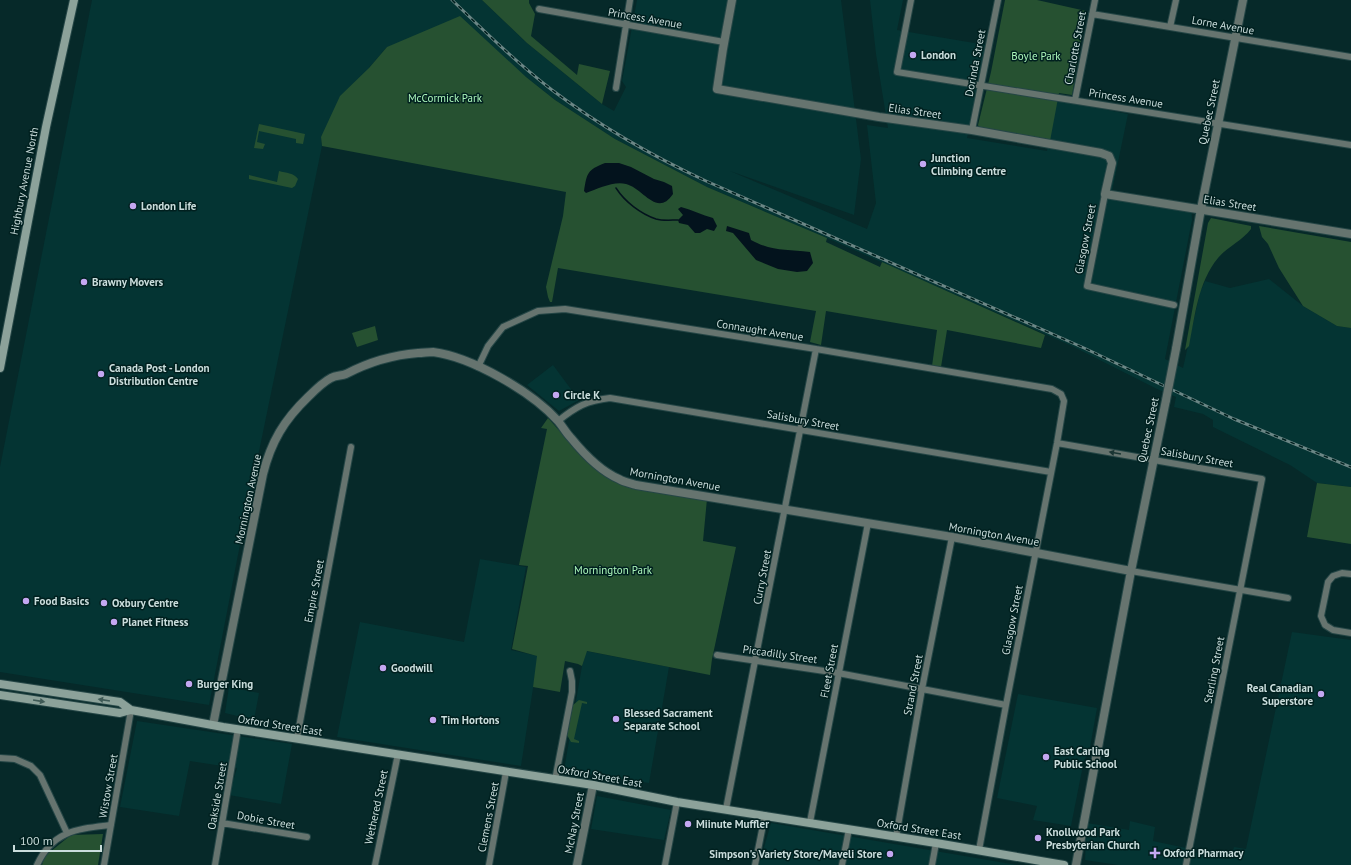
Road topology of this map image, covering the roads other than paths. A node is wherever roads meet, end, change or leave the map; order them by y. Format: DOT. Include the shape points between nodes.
graph roads {
  1 [pos="74,0"];
  2 [pos="630,0"];
  3 [pos="732,0"];
  4 [pos="911,0"];
  5 [pos="998,0"];
  6 [pos="1095,0"];
  7 [pos="1176,0"];
  8 [pos="1243,0"];
  9 [pos="539,9"];
  10 [pos="1092,14"];
  11 [pos="626,25"];
  12 [pos="1170,27"];
  13 [pos="1236,38"];
  14 [pos="724,42"];
  15 [pos="1351,57"];
  16 [pos="981,85"];
  17 [pos="616,88"];
  18 [pos="1075,100"];
  19 [pos="1218,123"];
  20 [pos="972,130"];
  21 [pos="1351,145"];
  22 [pos="1110,156"];
  23 [pos="1105,194"];
  24 [pos="1201,210"];
  25 [pos="1351,234"];
  26 [pos="1174,305"];
  27 [pos="816,349"];
  28 [pos="478,367"];
  29 [pos="0,368"];
  30 [pos="1061,394"];
  31 [pos="558,421"];
  32 [pos="801,430"];
  33 [pos="1057,443"];
  34 [pos="351,447"];
  35 [pos="1154,460"];
  36 [pos="1051,472"];
  37 [pos="1262,479"];
  38 [pos="785,509"];
  39 [pos="868,523"];
  40 [pos="952,537"];
  41 [pos="1036,553"];
  42 [pos="1131,571"];
  43 [pos="1351,574"];
  44 [pos="1240,590"];
  45 [pos="1288,598"];
  46 [pos="1351,633"];
  47 [pos="717,655"];
  48 [pos="756,661"];
  49 [pos="570,671"];
  50 [pos="838,673"];
  51 [pos="0,684"];
  52 [pos="922,689"];
  53 [pos="0,695"];
  54 [pos="1006,704"];
  55 [pos="132,710"];
  56 [pos="213,725"];
  57 [pos="238,729"];
  58 [pos="297,738"];
  59 [pos="398,754"];
  60 [pos="0,758"];
  61 [pos="506,772"];
  62 [pos="555,780"];
  63 [pos="593,786"];
  64 [pos="677,802"];
  65 [pos="726,809"];
  66 [pos="765,815"];
  67 [pos="810,822"];
  68 [pos="222,823"];
  69 [pos="111,825"];
  70 [pos="849,829"];
  71 [pos="67,833"];
  72 [pos="896,837"];
  73 [pos="307,838"];
  74 [pos="936,843"];
  75 [pos="979,850"];
  76 [pos="1022,861"];
  77 [pos="37,865"];
  78 [pos="104,865"];
  79 [pos="215,865"];
  80 [pos="375,865"];
  81 [pos="489,865"];
  82 [pos="577,865"];
  83 [pos="665,865"];
  84 [pos="755,865"];
  85 [pos="842,865"];
  86 [pos="932,865"];
  87 [pos="1064,865"];
  88 [pos="1076,865"];
  89 [pos="1186,865"];
  1 -- 29 [label="main road, Highbury Avenue North" via="46,127"];
  2 -- 11 [label="street"];
  3 -- 14 [label="street"];
  4 -- 16 [label="street, Princess Avenue" via="897,72"];
  5 -- 16 [label="street, Dorinda Street"];
  6 -- 10 [label="street, Charlotte Street"];
  7 -- 12 [label="street"];
  8 -- 13 [label="street, Quebec Street"];
  9 -- 11 [label="street, Princess Avenue"];
  10 -- 12 [label="street, Lorne Avenue"];
  10 -- 18 [label="street, Charlotte Street"];
  11 -- 14 [label="street, Princess Avenue"];
  11 -- 17 [label="street"];
  12 -- 13 [label="street, Lorne Avenue"];
  13 -- 15 [label="street, Lorne Avenue"];
  13 -- 19 [label="street, Quebec Street"];
  14 -- 20 [label="street, Elias Street" via="717,89"];
  16 -- 18 [label="street, Princess Avenue"];
  16 -- 20 [label="street, Dorinda Street"];
  18 -- 19 [label="street, Princess Avenue"];
  19 -- 21 [label="street, Princess Avenue"];
  19 -- 24 [label="street, Quebec Street"];
  20 -- 22 [label="street, Elias Street"];
  22 -- 23 [label="street, Glasgow Street" via="1112,163"];
  23 -- 24 [label="street, Elias Street"];
  23 -- 26 [label="street, Glasgow Street" via="1087,286"];
  24 -- 25 [label="street, Elias Street"];
  24 -- 35 [label="street, Quebec Street, bridge"];
  27 -- 28 [label="street, Connaught Avenue" via="565,309 538,311 503,327 488,346"];
  27 -- 30 [label="street, Connaught Avenue" via="1052,389"];
  27 -- 32 [label="street, Curry Street"];
  28 -- 31 [label="street, Mornington Avenue" via="528,394"];
  28 -- 56 [label="street, Mornington Avenue" via="452,356 431,352 390,357 364,365 344,375 332,377 291,414 268,455"];
  30 -- 33 [label="street, Glasgow Street" via="1064,401"];
  31 -- 32 [label="street, Salisbury Street" via="585,403 610,398"];
  31 -- 38 [label="street, Mornington Avenue" via="588,458 619,479 636,485"];
  32 -- 36 [label="street, Salisbury Street"];
  32 -- 38 [label="street, Curry Street"];
  35 -- 33 [label="street, Salisbury Street, one-way"];
  33 -- 36 [label="street, Glasgow Street"];
  34 -- 58 [label="street, Empire Street"];
  35 -- 37 [label="street, Salisbury Street"];
  35 -- 42 [label="street, Quebec Street"];
  36 -- 41 [label="street, Glasgow Street"];
  37 -- 44 [label="street, Sterling Street"];
  38 -- 39 [label="street, Mornington Avenue"];
  38 -- 48 [label="street, Curry Street"];
  39 -- 40 [label="street, Mornington Avenue"];
  39 -- 50 [label="street, Fleet Street"];
  40 -- 41 [label="street, Mornington Avenue"];
  40 -- 52 [label="street, Strand Street"];
  41 -- 42 [label="street, Mornington Avenue"];
  41 -- 54 [label="street, Glasgow Street"];
  42 -- 44 [label="street, Mornington Avenue"];
  42 -- 88 [label="street, Quebec Street"];
  43 -- 46 [label="street" via="1333,576 1328,582 1321,616 1325,625 1333,630"];
  44 -- 45 [label="street, Mornington Avenue"];
  44 -- 89 [label="street, Sterling Street"];
  47 -- 48 [label="street, Piccadilly Street"];
  48 -- 50 [label="street, Piccadilly Street"];
  48 -- 65 [label="street, Curry Street"];
  49 -- 62 [label="street" via="572,692"];
  50 -- 52 [label="street, Piccadilly Street"];
  50 -- 67 [label="street, Fleet Street"];
  55 -- 51 [label="main road, Oxford Street East, one-way" via="120,702"];
  52 -- 54 [label="street, Piccadilly Street"];
  52 -- 72 [label="street, Strand Street"];
  53 -- 55 [label="main road, Oxford Street East, one-way" via="120,713"];
  54 -- 75 [label="street, Glasgow Street"];
  55 -- 56 [label="main road, Oxford Street East"];
  55 -- 69 [label="street, Wistow Street"];
  56 -- 57 [label="main road, Oxford Street East"];
  57 -- 58 [label="main road, Oxford Street East"];
  57 -- 68 [label="street, Oakside Street"];
  58 -- 59 [label="main road, Oxford Street East"];
  59 -- 61 [label="main road, Oxford Street East"];
  59 -- 80 [label="street, Wethered Street"];
  60 -- 71 [label="street" via="15,759 31,766 40,775"];
  61 -- 62 [label="main road, Oxford Street East"];
  61 -- 81 [label="street, Clemens Street"];
  62 -- 63 [label="main road, Oxford Street East"];
  63 -- 64 [label="main road, Oxford Street East"];
  63 -- 82 [label="street, McNay Street"];
  64 -- 65 [label="main road, Oxford Street East"];
  64 -- 83 [label="street"];
  65 -- 66 [label="main road, Oxford Street East"];
  66 -- 67 [label="main road, Oxford Street East"];
  66 -- 84 [label="street"];
  67 -- 70 [label="main road, Oxford Street East"];
  68 -- 73 [label="street, Dobie Street"];
  68 -- 79 [label="street, Oakside Street"];
  69 -- 71 [label="street"];
  69 -- 78 [label="street, Wistow Street"];
  70 -- 72 [label="main road, Oxford Street East"];
  70 -- 85 [label="street"];
  71 -- 77 [label="street" via="41,856"];
  72 -- 74 [label="main road, Oxford Street East"];
  74 -- 75 [label="main road, Oxford Street East"];
  74 -- 86 [label="street"];
  75 -- 76 [label="main road, Oxford Street East"];
  76 -- 87 [label="main road, Oxford Street East"];
}
